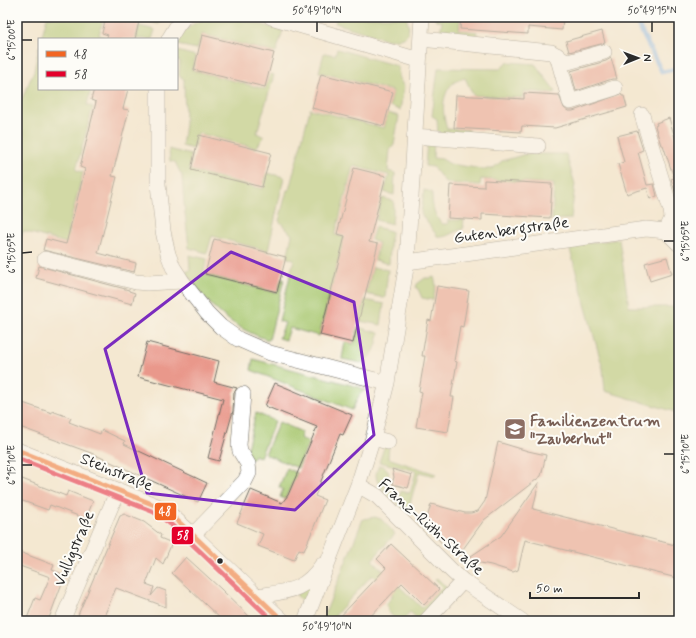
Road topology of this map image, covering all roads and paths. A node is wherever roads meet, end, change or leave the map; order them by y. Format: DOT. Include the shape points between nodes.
graph roads {
  1 [pos="184,17"];
  2 [pos="271,17"];
  3 [pos="422,17"];
  4 [pos="170,38"];
  5 [pos="421,39"];
  6 [pos="604,52"];
  7 [pos="557,55"];
  8 [pos="419,60"];
  9 [pos="615,88"];
  10 [pos="158,90"];
  11 [pos="642,115"];
  12 [pos="414,136"];
  13 [pos="538,146"];
  14 [pos="666,231"];
  15 [pos="679,244"];
  16 [pos="45,259"];
  17 [pos="407,262"];
  18 [pos="182,281"];
  19 [pos="388,383"];
  20 [pos="243,394"];
  21 [pos="373,438"];
  22 [pos="388,442"];
  23 [pos="17,450"];
  24 [pos="358,485"];
  25 [pos="118,490"];
  26 [pos="193,535"];
  27 [pos="335,546"];
  28 [pos="463,581"];
  29 [pos="257,596"];
  30 [pos="62,621"];
  31 [pos="283,621"];
  32 [pos="305,621"];
  33 [pos="426,621"];
  34 [pos="522,621"];
  1 -- 4 [label="street"];
  2 -- 8 [label="street"];
  3 -- 5 [label="street"];
  5 -- 7 [label="street" via="551,52"];
  5 -- 8 [label="street"];
  6 -- 7 [label="street" via="568,62"];
  7 -- 9 [label="street" via="570,102"];
  8 -- 12 [label="street"];
  10 -- 18 [label="street" via="158,184 163,231 168,254"];
  11 -- 14 [label="street" via="671,210 672,218"];
  12 -- 13 [label="street"];
  12 -- 17 [label="street"];
  14 -- 15 [label="street"];
  14 -- 17 [label="street, Gutenbergstraße" via="646,229"];
  16 -- 18 [label="street" via="136,282"];
  17 -- 19 [label="street"];
  18 -- 19 [label="street" via="207,313 221,327 243,342 284,357"];
  19 -- 21 [label="street"];
  20 -- 26 [label="street" via="240,451 248,464 249,473 245,481"];
  21 -- 22 [label="street"];
  21 -- 24 [label="street"];
  23 -- 25 [label="street, Steinstraße"];
  24 -- 27 [label="street"];
  24 -- 28 [label="street, Franz-Rüth-Straße" via="377,496"];
  25 -- 26 [label="street, Steinstraße" via="157,506"];
  25 -- 30 [label="street, Vulligstraße"];
  26 -- 29 [label="street, Steinstraße"];
  27 -- 29 [label="street" via="316,575 308,582 290,590"];
  27 -- 32 [label="street"];
  28 -- 33 [label="street"];
  28 -- 34 [label="street, Franz-Rüth-Straße"];
  29 -- 31 [label="street, Steinstraße"];
}
